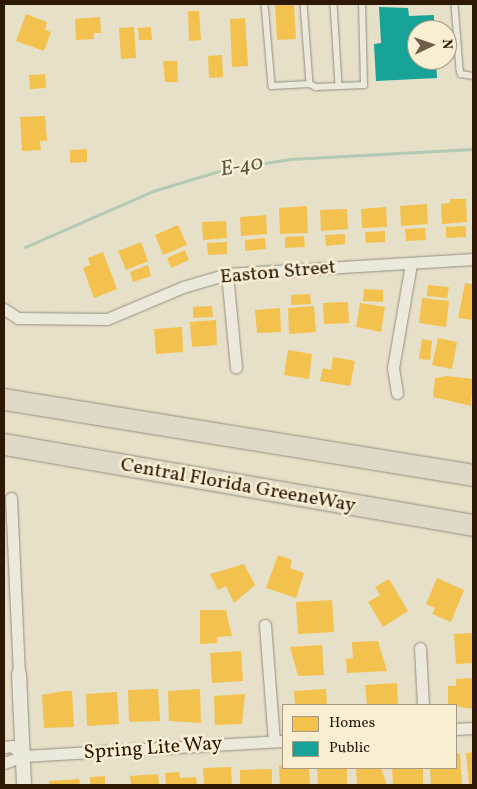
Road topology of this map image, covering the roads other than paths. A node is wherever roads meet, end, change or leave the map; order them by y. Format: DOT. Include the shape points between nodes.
graph roads {
  1 [pos="265,4"];
  2 [pos="304,4"];
  3 [pos="334,4"];
  4 [pos="362,4"];
  5 [pos="455,4"];
  6 [pos="473,76"];
  7 [pos="310,84"];
  8 [pos="339,86"];
  9 [pos="473,259"];
  10 [pos="411,264"];
  11 [pos="227,274"];
  12 [pos="4,309"];
  13 [pos="236,368"];
  14 [pos="397,393"];
  15 [pos="4,399"];
  16 [pos="4,444"];
  17 [pos="473,474"];
  18 [pos="10,498"];
  19 [pos="473,525"];
  20 [pos="265,625"];
  21 [pos="420,648"];
  22 [pos="19,674"];
  23 [pos="423,704"];
  24 [pos="473,728"];
  25 [pos="457,729"];
  26 [pos="278,741"];
  27 [pos="4,747"];
  28 [pos="22,756"];
  29 [pos="4,763"];
  30 [pos="24,785"];
  1 -- 7 [label="lane" via="272,86"];
  2 -- 7 [label="lane"];
  3 -- 8 [label="lane"];
  4 -- 8 [label="lane" via="366,78 364,84"];
  5 -- 6 [label="lane" via="460,69"];
  7 -- 8 [label="lane"];
  9 -- 10 [label="street, Easton Street"];
  10 -- 11 [label="street, Easton Street"];
  10 -- 14 [label="street" via="393,368"];
  11 -- 12 [label="street, Easton Street" via="107,319 18,318"];
  11 -- 13 [label="street"];
  15 -- 17 [label="highway"];
  16 -- 19 [label="highway, Central Florida GreeneWay"];
  18 -- 22 [label="street"];
  20 -- 26 [label="street"];
  21 -- 23 [label="street"];
  22 -- 28 [label="street"];
  24 -- 25 [label="street"];
  26 -- 28 [label="street, Spring Lite Way"];
  27 -- 28 [label="street" via="12,746"];
  28 -- 29 [label="street"];
  28 -- 30 [label="street"];
}
